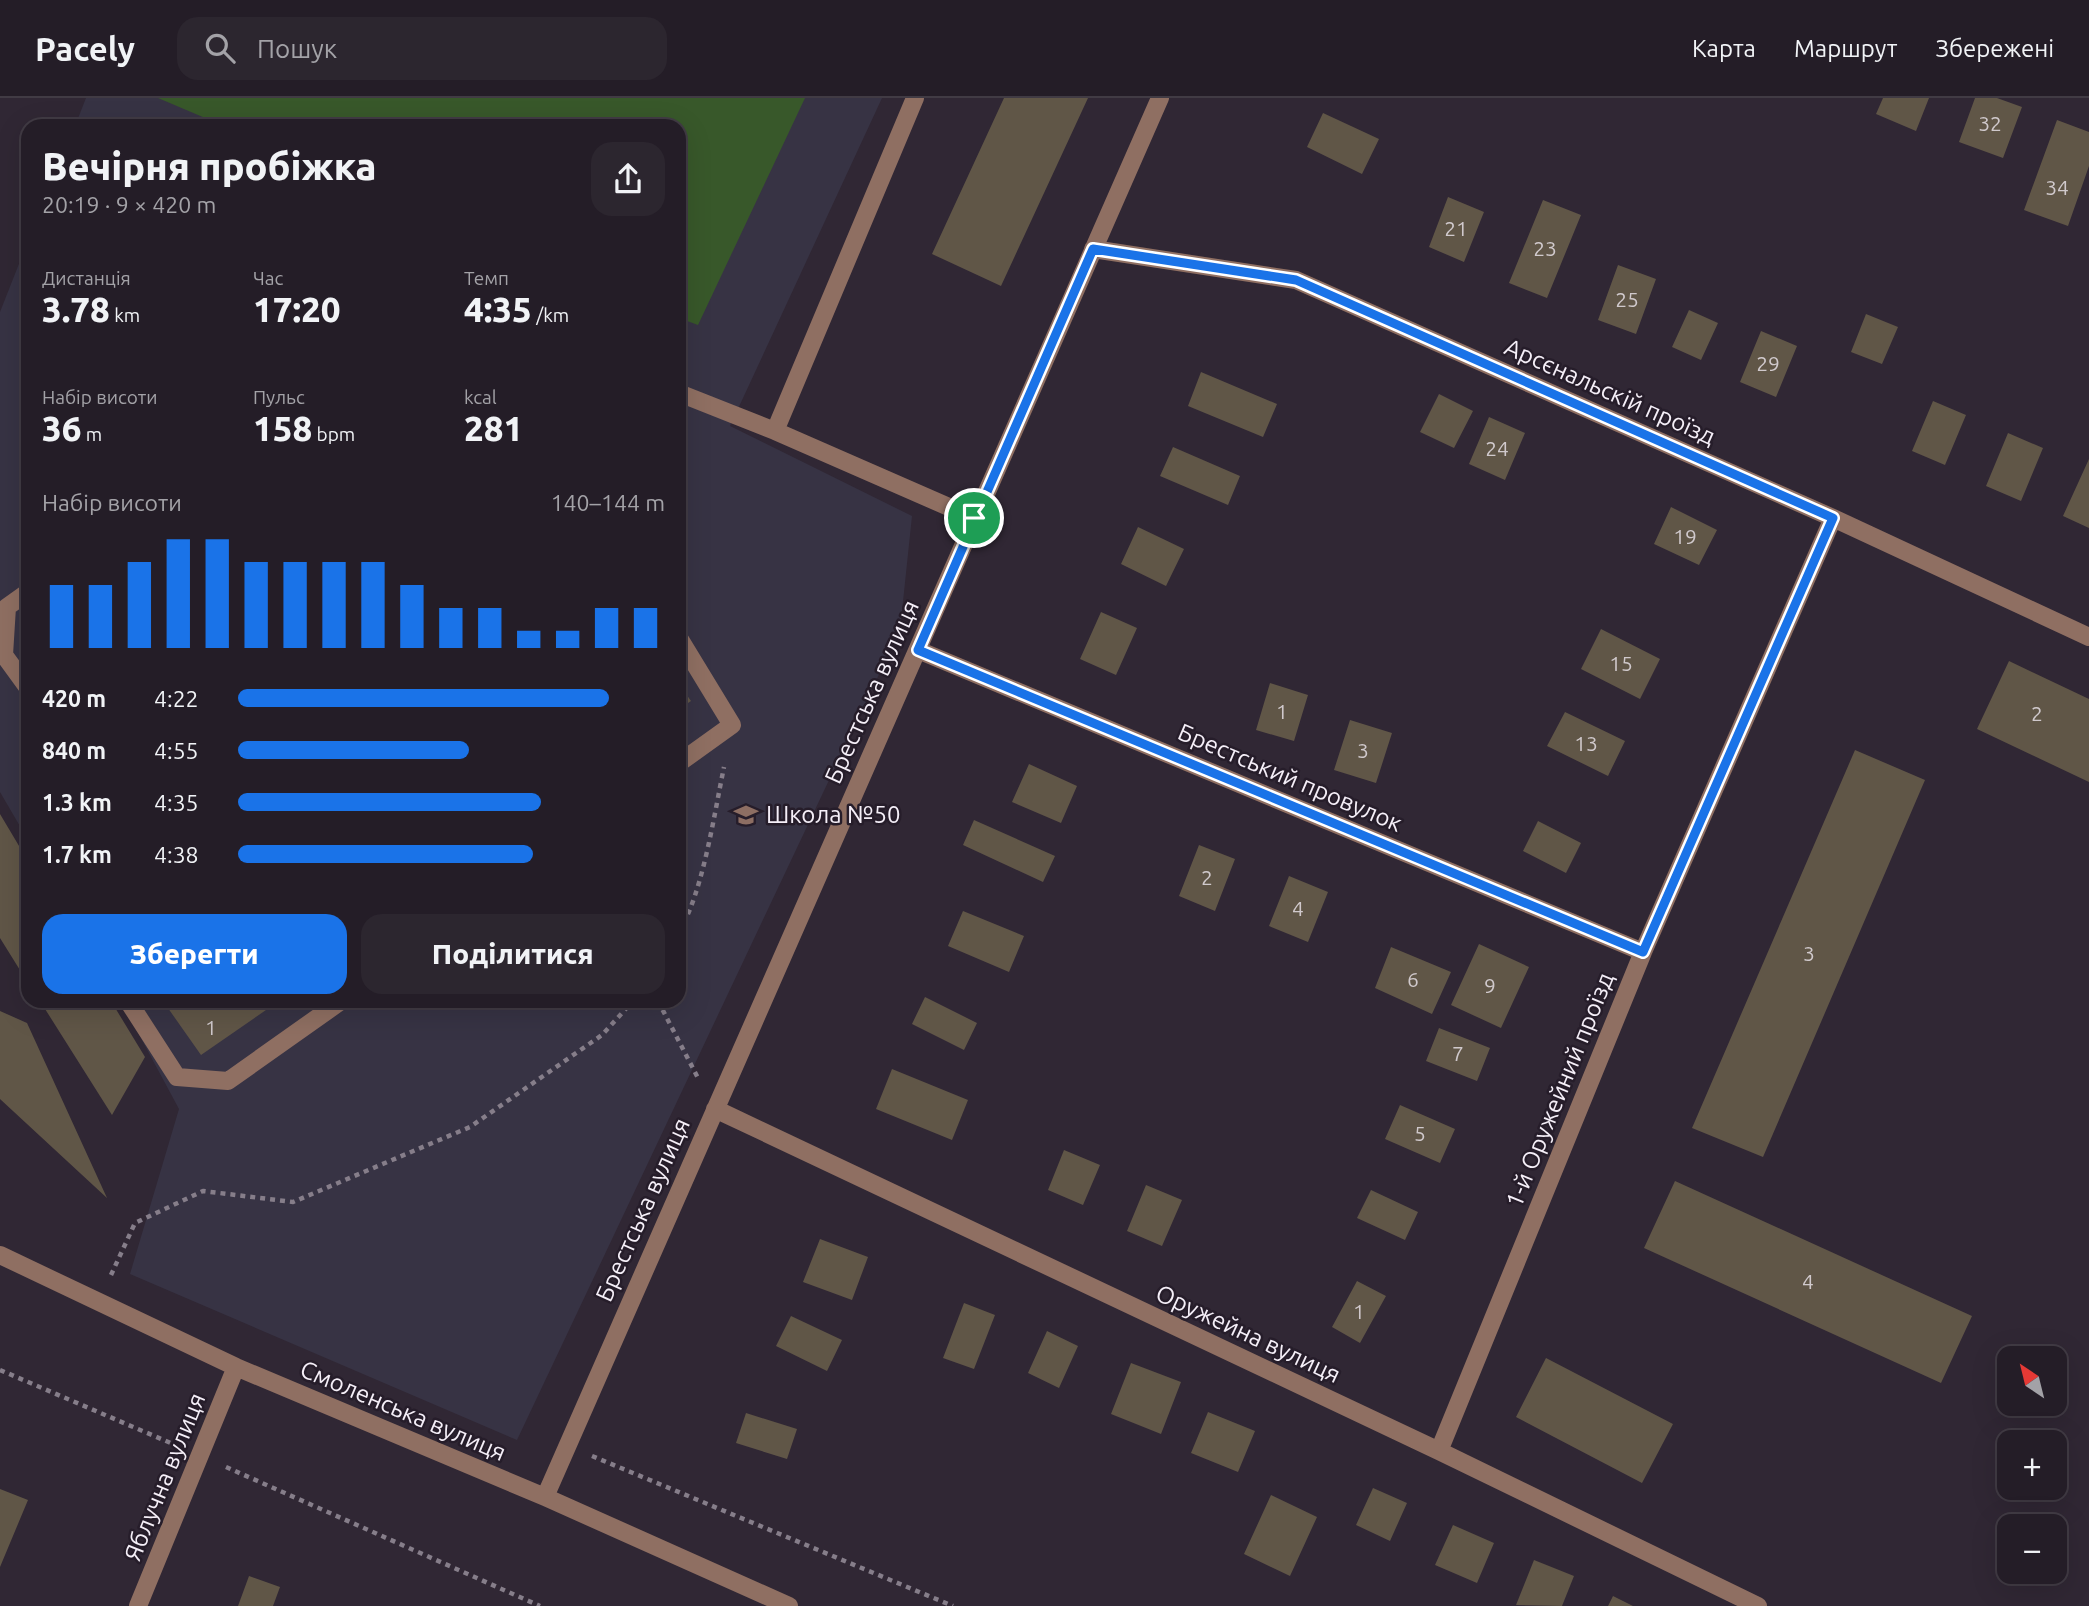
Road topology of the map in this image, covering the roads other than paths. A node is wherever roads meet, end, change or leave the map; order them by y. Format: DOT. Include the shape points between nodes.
graph roads {
  1 [pos="915,98"];
  2 [pos="1160,98"];
  3 [pos="1093,249"];
  4 [pos="686,396"];
  5 [pos="775,431"];
  6 [pos="974,518"];
  7 [pos="1833,518"];
  8 [pos="21,597"];
  9 [pos="2089,638"];
  10 [pos="686,649"];
  11 [pos="918,650"];
  12 [pos="21,678"];
  13 [pos="686,758"];
  14 [pos="1643,952"];
  15 [pos="133,1008"];
  16 [pos="331,1008"];
  17 [pos="715,1109"];
  18 [pos="0,1255"];
  19 [pos="236,1367"];
  20 [pos="1439,1451"];
  21 [pos="545,1497"];
  22 [pos="1734,1600"];
  23 [pos="138,1606"];
  24 [pos="789,1606"];
  25 [pos="1758,1606"];
  1 -- 5 [label="street"];
  2 -- 3 [label="street, Брестська вулиця"];
  3 -- 6 [label="street, Брестська вулиця"];
  3 -- 7 [label="street, Арсєнальскій проїзд" via="1296,280"];
  4 -- 5 [label="street"];
  5 -- 6 [label="street"];
  6 -- 11 [label="street, Брестська вулиця"];
  7 -- 9 [label="street, Арсєнальскій проїзд"];
  7 -- 14 [label="street, 1-й Оружейний проїзд"];
  8 -- 12 [label="street" via="7,607 4,655"];
  10 -- 13 [label="street" via="732,725"];
  11 -- 14 [label="street, Брестський провулок"];
  11 -- 17 [label="street, Брестська вулиця"];
  14 -- 20 [label="street, 1-й Оружейний проїзд"];
  15 -- 16 [label="street" via="177,1077 228,1081"];
  17 -- 20 [label="street, Оружейна вулиця"];
  17 -- 21 [label="street, Брестська вулиця"];
  18 -- 19 [label="street, Смоленська вулиця"];
  19 -- 21 [label="street, Смоленська вулиця"];
  19 -- 23 [label="street, Яблучна вулиця"];
  20 -- 22 [label="street, Оружейна вулиця"];
  21 -- 24 [label="street, Смоленська вулиця"];
  22 -- 25 [label="street, Оружейна вулиця"];
}
